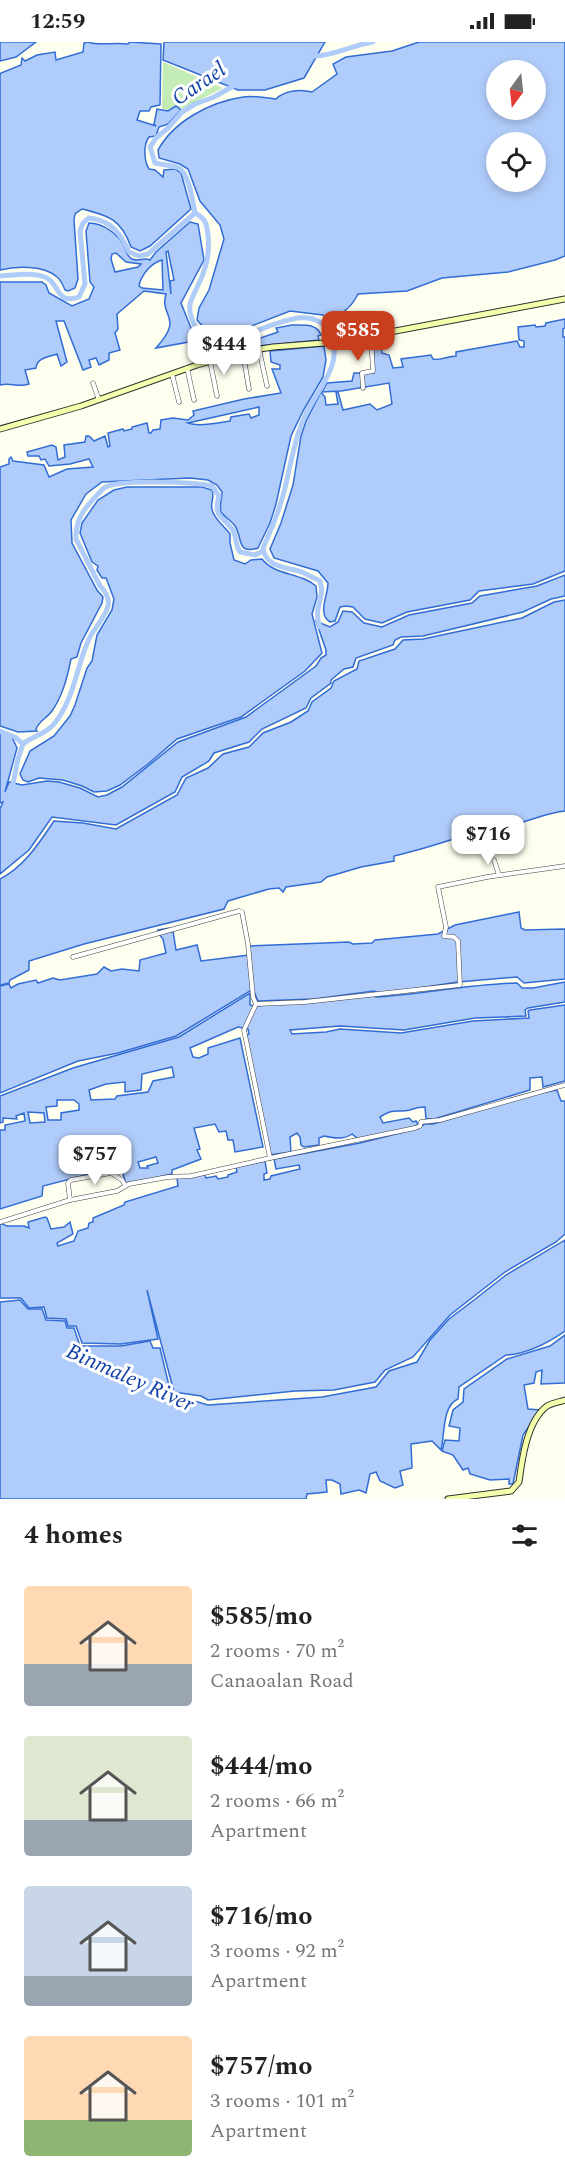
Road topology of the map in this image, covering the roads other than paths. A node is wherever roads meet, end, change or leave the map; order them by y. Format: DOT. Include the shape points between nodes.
graph roads {
  1 [pos="565,300"];
  2 [pos="371,336"];
  3 [pos="259,349"];
  4 [pos="243,352"];
  5 [pos="210,361"];
  6 [pos="187,368"];
  7 [pos="172,374"];
  8 [pos="93,383"];
  9 [pos="267,386"];
  10 [pos="363,388"];
  11 [pos="249,389"];
  12 [pos="217,396"];
  13 [pos="99,400"];
  14 [pos="194,400"];
  15 [pos="179,402"];
  16 [pos="0,429"];
  17 [pos="494,860"];
  18 [pos="565,866"];
  19 [pos="499,875"];
  20 [pos="73,957"];
  21 [pos="255,1005"];
  22 [pos="565,1085"];
  23 [pos="270,1158"];
  24 [pos="126,1186"];
  25 [pos="70,1200"];
  26 [pos="0,1222"];
  27 [pos="565,1400"];
  28 [pos="448,1499"];
  1 -- 2 [label="street"];
  2 -- 3 [label="street"];
  2 -- 10 [label="street" via="373,371 362,372"];
  3 -- 4 [label="street"];
  3 -- 9 [label="street"];
  4 -- 5 [label="street"];
  4 -- 11 [label="street"];
  5 -- 6 [label="street"];
  5 -- 12 [label="street"];
  6 -- 7 [label="street"];
  6 -- 14 [label="street"];
  7 -- 13 [label="street"];
  7 -- 15 [label="street"];
  8 -- 13 [label="street"];
  13 -- 16 [label="street"];
  17 -- 19 [label="street"];
  18 -- 19 [label="street"];
  19 -- 21 [label="street" via="438,888 445,918 444,936 458,941 460,985"];
  20 -- 21 [label="street" via="240,911"];
  21 -- 23 [label="street" via="244,1029"];
  22 -- 23 [label="street" via="421,1122 415,1128"];
  23 -- 24 [label="street"];
  24 -- 25 [label="street"];
  24 -- 25 [label="street" via="111,1173 71,1180"];
  25 -- 26 [label="street"];
  27 -- 28 [label="street" via="545,1408 525,1443 519,1482 511,1491"];
}
